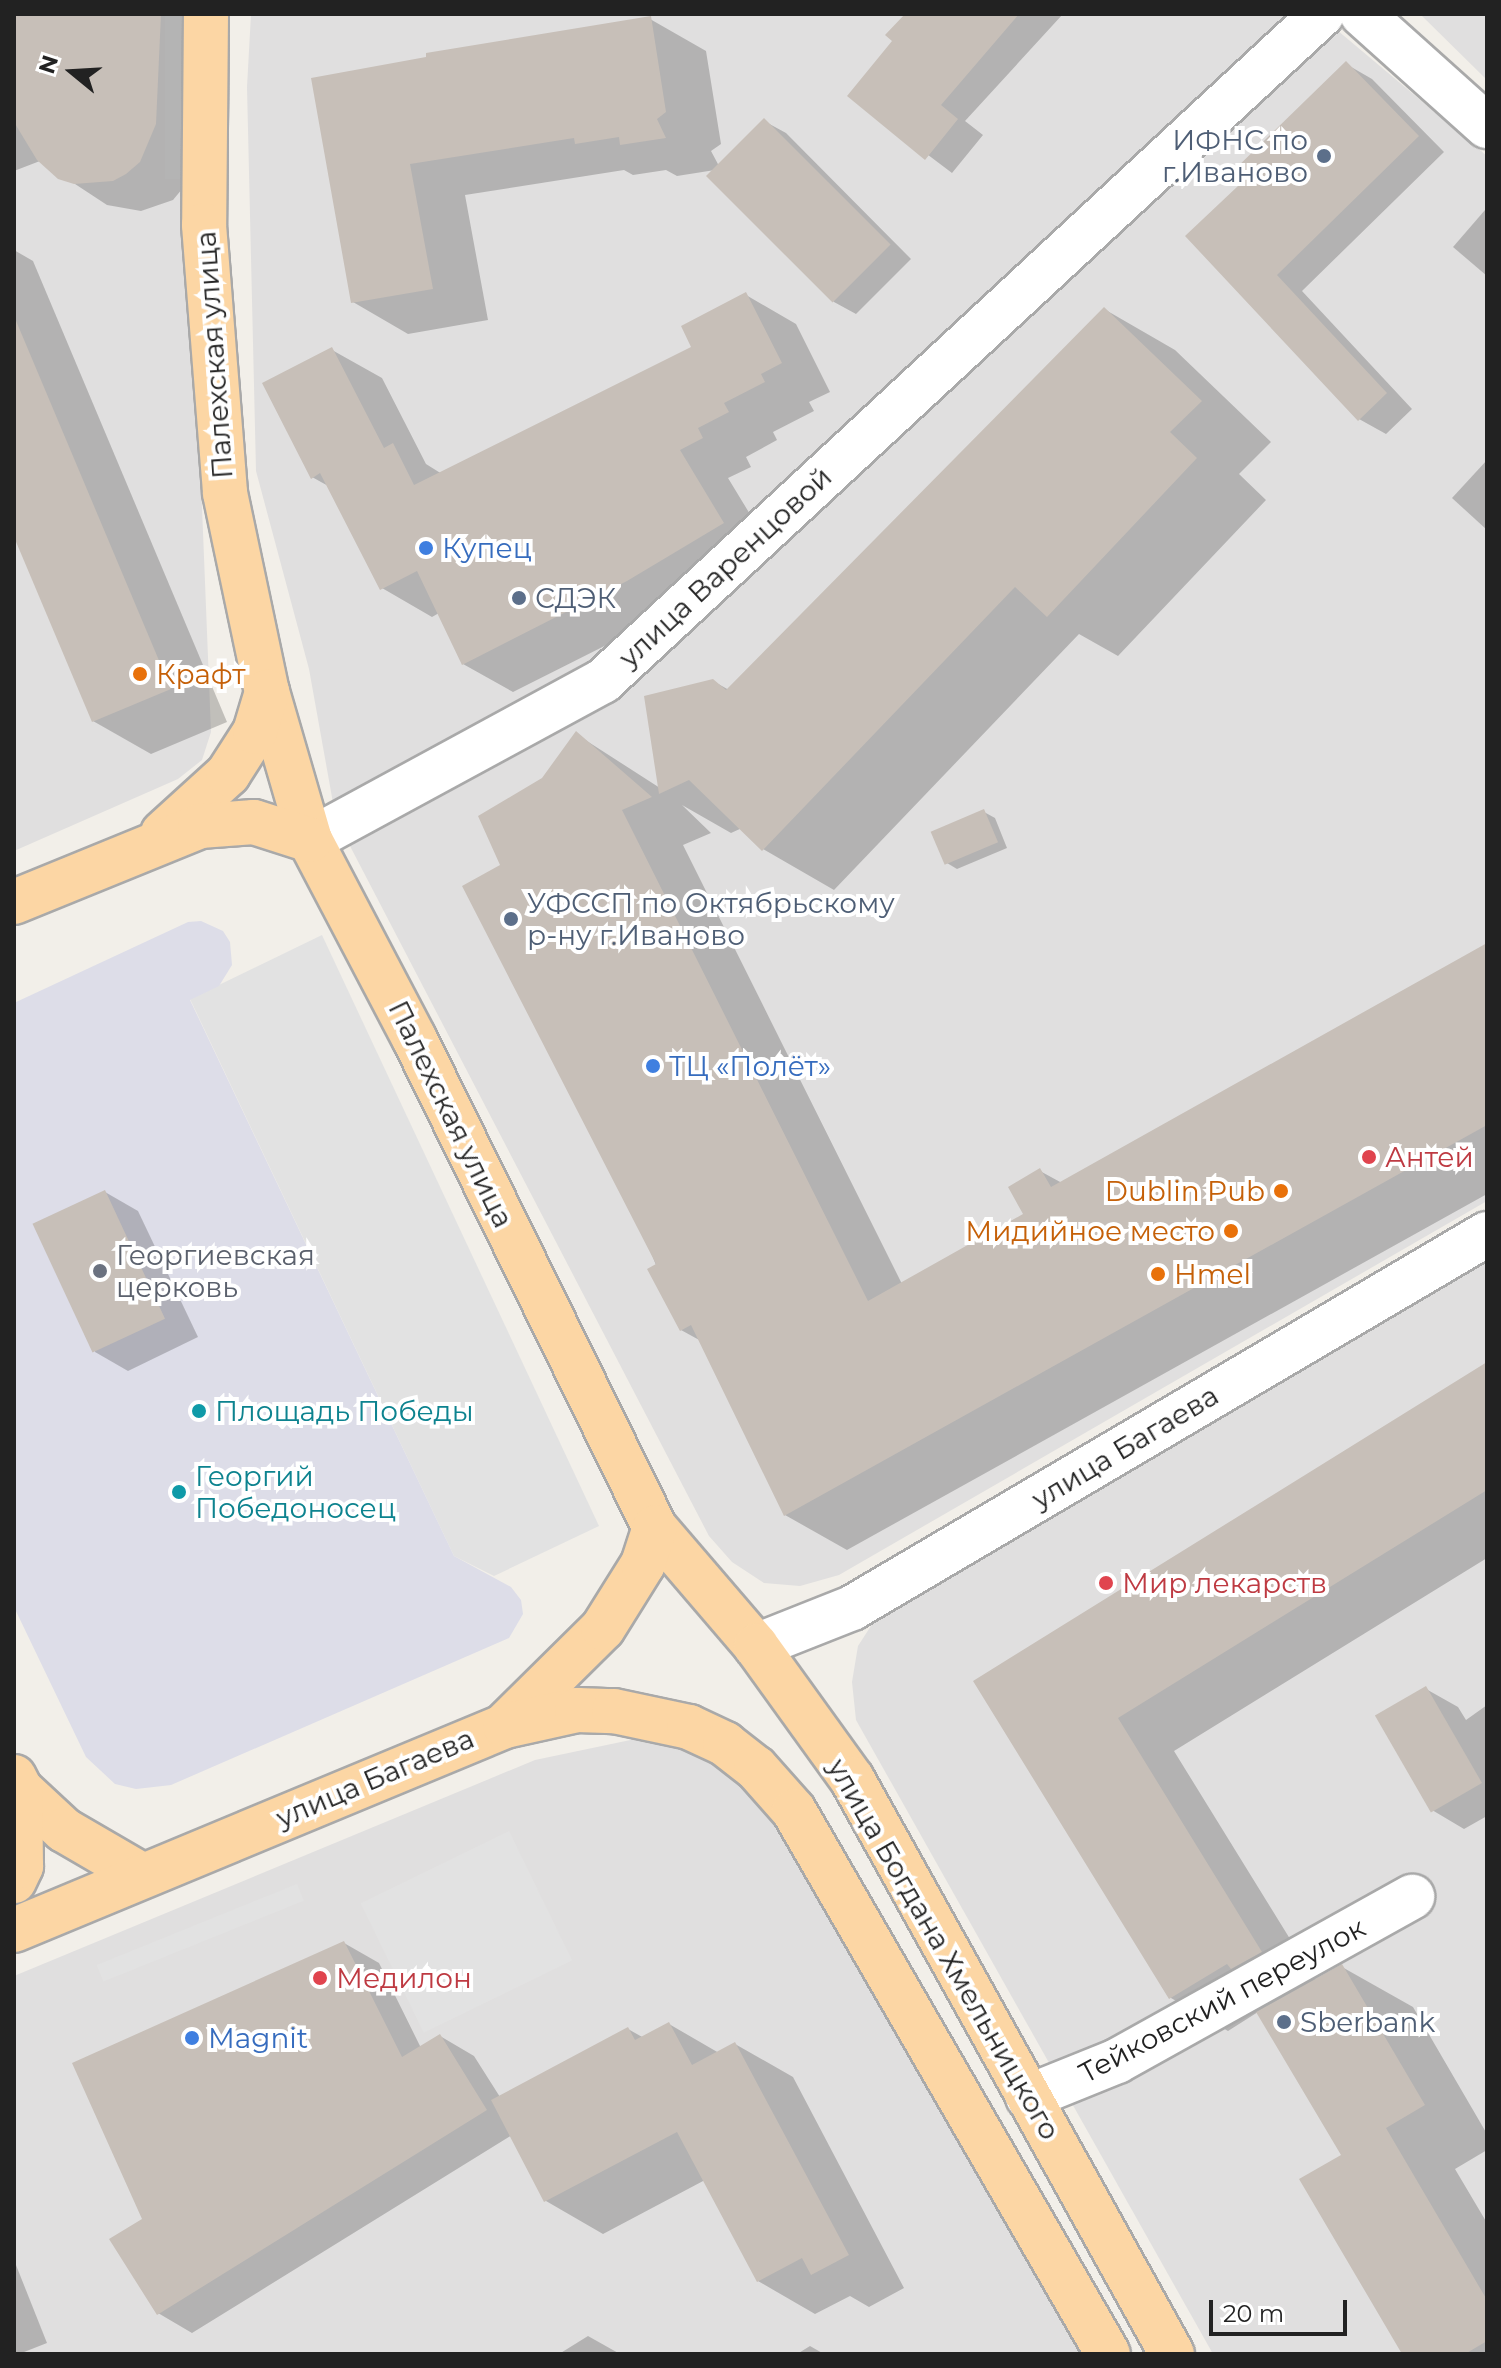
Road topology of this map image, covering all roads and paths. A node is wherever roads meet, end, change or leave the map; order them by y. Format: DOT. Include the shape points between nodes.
graph roads {
  1 [pos="206,14"];
  2 [pos="1322,14"];
  3 [pos="1362,14"];
  4 [pos="1487,126"];
  5 [pos="267,692"];
  6 [pos="310,840"];
  7 [pos="151,842"];
  8 [pos="14,902"];
  9 [pos="1487,1234"];
  10 [pos="655,1528"];
  11 [pos="756,1646"];
  12 [pos="505,1726"];
  13 [pos="17,1783"];
  14 [pos="143,1876"];
  15 [pos="14,1881"];
  16 [pos="1412,1897"];
  17 [pos="14,1930"];
  18 [pos="1028,2097"];
  19 [pos="1108,2354"];
  20 [pos="1172,2354"];
  1 -- 5 [label="main road, Палехская улица" via="204,225 225,493"];
  2 -- 6 [label="street, улица Варенцовой" via="603,681"];
  3 -- 4 [label="street"];
  5 -- 6 [label="main road, Палехская улица"];
  5 -- 7 [label="main road, Палехская улица" via="255,732 228,774"];
  6 -- 7 [label="main road" via="254,822 200,826"];
  6 -- 10 [label="main road, Палехская улица" via="414,1038"];
  7 -- 8 [label="main road"];
  9 -- 11 [label="street, улица Багаева" via="852,1608"];
  10 -- 11 [label="main road, улица Богдана Хмельницкого"];
  10 -- 12 [label="main road, улица Багаева" via="626,1597 603,1628"];
  11 -- 18 [label="main road, улица Богдана Хмельницкого" via="852,1779"];
  12 -- 14 [label="main road, улица Багаева"];
  12 -- 19 [label="main road" via="577,1710 614,1711 689,1727 725,1744 756,1768 794,1811"];
  13 -- 14 [label="main road" via="88,1848"];
  13 -- 15 [label="main road" via="21,1866"];
  14 -- 17 [label="main road, улица Багаева"];
  16 -- 18 [label="street, Тейковский переулок" via="1117,2061"];
  18 -- 20 [label="main road, улица Богдана Хмельницкого"];
}
